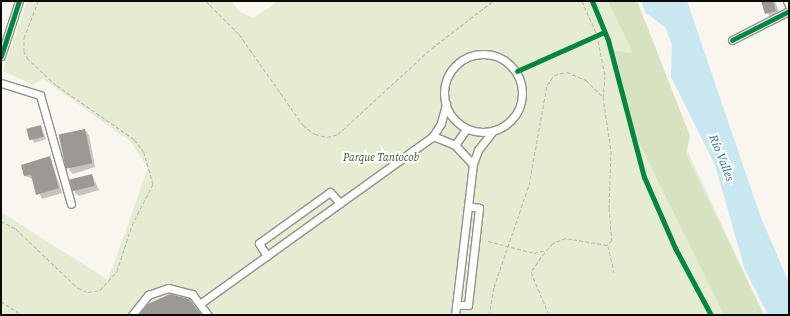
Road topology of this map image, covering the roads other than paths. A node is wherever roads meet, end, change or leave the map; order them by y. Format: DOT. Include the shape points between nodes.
graph roads {
  1 [pos="19,1"];
  2 [pos="787,1"];
  3 [pos="789,5"];
  4 [pos="789,11"];
  5 [pos="732,40"];
  6 [pos="1,56"];
  7 [pos="1,83"];
  8 [pos="446,104"];
  9 [pos="466,129"];
  10 [pos="493,131"];
  11 [pos="433,136"];
  12 [pos="455,145"];
  13 [pos="473,164"];
  14 [pos="340,203"];
  15 [pos="72,204"];
  16 [pos="468,206"];
  17 [pos="267,256"];
  18 [pos="201,303"];
  19 [pos="456,305"];
  20 [pos="132,315"];
  21 [pos="208,315"];
  22 [pos="455,315"];
  1 -- 6 [label="street"];
  2 -- 3 [label="street"];
  4 -- 5 [label="street"];
  7 -- 15 [label="street" via="40,94"];
  8 -- 9 [label="street" via="455,121"];
  8 -- 10 [label="street" via="445,83 461,61 473,55 498,56 517,71 523,95 514,118"];
  8 -- 11 [label="street"];
  9 -- 10 [label="street"];
  9 -- 12 [label="street"];
  10 -- 13 [label="street" via="478,150"];
  11 -- 12 [label="street"];
  11 -- 14 [label="street"];
  12 -- 13 [label="street"];
  13 -- 16 [label="street"];
  14 -- 17 [label="street"];
  14 -- 17 [label="street" via="330,192 284,224 259,243"];
  16 -- 19 [label="street"];
  16 -- 19 [label="street" via="479,208 468,305"];
  17 -- 18 [label="street"];
  18 -- 20 [label="street" via="192,294 168,288 148,295"];
  18 -- 21 [label="street"];
  19 -- 22 [label="street"];
}
